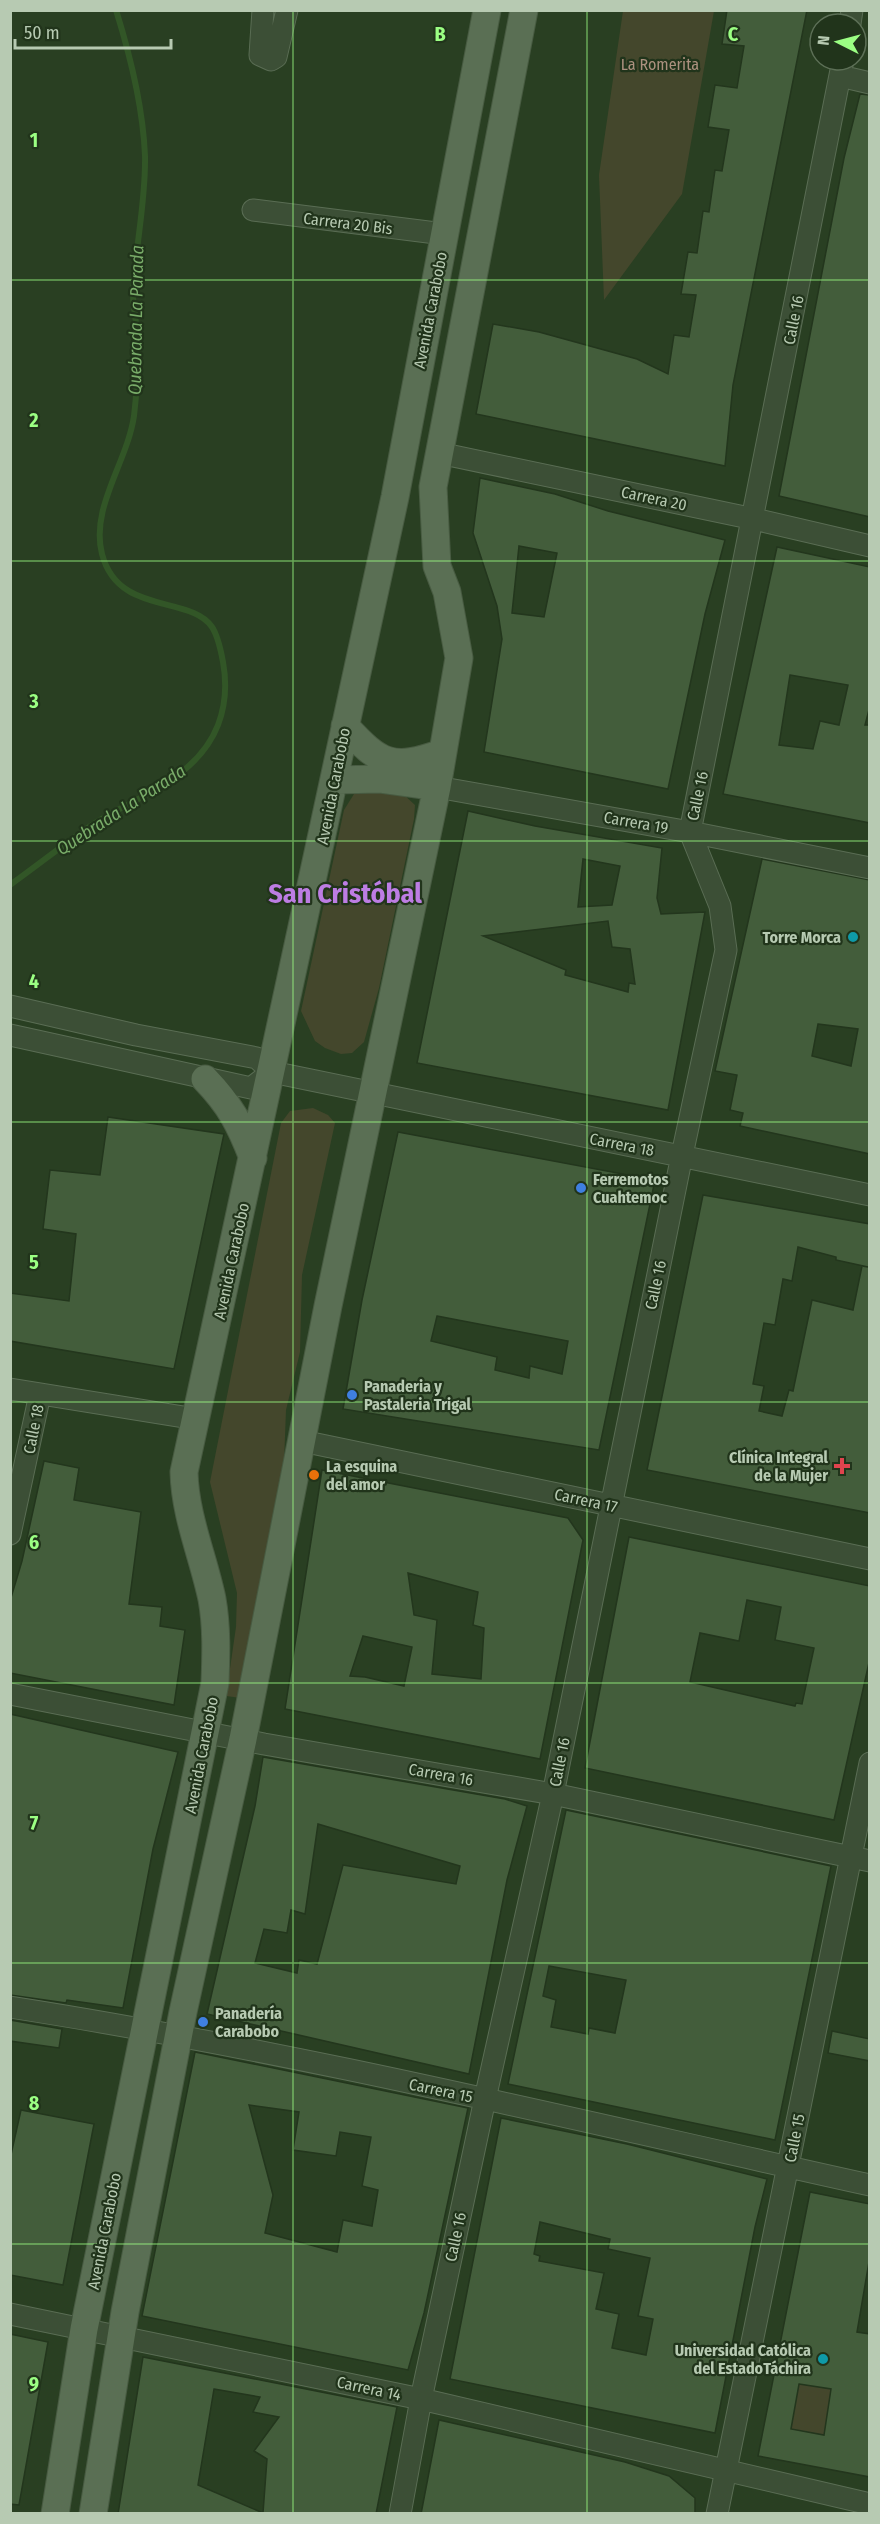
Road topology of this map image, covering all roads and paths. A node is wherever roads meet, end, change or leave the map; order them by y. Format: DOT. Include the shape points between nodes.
graph roads {
  1 [pos="263,10"];
  2 [pos="286,10"];
  3 [pos="487,10"];
  4 [pos="524,10"];
  5 [pos="841,72"];
  6 [pos="849,72"];
  7 [pos="870,83"];
  8 [pos="253,210"];
  9 [pos="444,234"];
  10 [pos="439,453"];
  11 [pos="754,519"];
  12 [pos="870,546"];
  13 [pos="345,726"];
  14 [pos="442,753"];
  15 [pos="335,780"];
  16 [pos="437,787"];
  17 [pos="690,832"];
  18 [pos="870,868"];
  19 [pos="10,1006"];
  20 [pos="10,1035"];
  21 [pos="272,1072"];
  22 [pos="205,1079"];
  23 [pos="374,1093"];
  24 [pos="682,1155"];
  25 [pos="253,1158"];
  26 [pos="870,1195"];
  27 [pos="10,1389"];
  28 [pos="40,1394"];
  29 [pos="196,1419"];
  30 [pos="302,1442"];
  31 [pos="610,1505"];
  32 [pos="10,1534"];
  33 [pos="870,1559"];
  34 [pos="10,1694"];
  35 [pos="206,1731"];
  36 [pos="243,1739"];
  37 [pos="870,1763"];
  38 [pos="553,1794"];
  39 [pos="860,1859"];
  40 [pos="10,2007"];
  41 [pos="145,2027"];
  42 [pos="179,2036"];
  43 [pos="484,2099"];
  44 [pos="788,2167"];
  45 [pos="870,2186"];
  46 [pos="10,2314"];
  47 [pos="84,2329"];
  48 [pos="122,2338"];
  49 [pos="421,2399"];
  50 [pos="726,2473"];
  51 [pos="870,2505"];
  52 [pos="55,2514"];
  53 [pos="93,2514"];
  54 [pos="400,2514"];
  55 [pos="717,2514"];
  1 -- 2 [label="street" via="260,55 271,60 276,57"];
  3 -- 9 [label="main road, Avenida Carabobo"];
  4 -- 10 [label="main road"];
  5 -- 11 [label="street, Calle 16"];
  6 -- 7 [label="street"];
  8 -- 9 [label="street, Carrera 20 Bis"];
  9 -- 13 [label="main road, Avenida Carabobo" via="395,496"];
  10 -- 11 [label="street, Carrera 20"];
  10 -- 14 [label="main road" via="433,487 437,566 447,592 459,658"];
  11 -- 12 [label="street, Carrera 20"];
  11 -- 17 [label="street, Calle 16"];
  13 -- 14 [label="main road" via="370,753 389,761 413,763"];
  13 -- 15 [label="main road, Avenida Carabobo"];
  14 -- 16 [label="main road"];
  15 -- 16 [label="main road" via="379,779"];
  15 -- 21 [label="main road, Avenida Carabobo"];
  16 -- 17 [label="street, Carrera 19"];
  16 -- 23 [label="main road"];
  17 -- 18 [label="street, Carrera 19"];
  17 -- 24 [label="street, Calle 16" via="720,906 726,950"];
  19 -- 21 [label="street" via="257,1058"];
  20 -- 22 [label="street"];
  21 -- 22 [label="street" via="251,1088"];
  21 -- 23 [label="street, Carrera 18"];
  21 -- 25 [label="main road, Avenida Carabobo"];
  22 -- 25 [label="main road" via="228,1102"];
  23 -- 24 [label="street, Carrera 18"];
  23 -- 30 [label="main road"];
  24 -- 26 [label="street, Carrera 18"];
  24 -- 31 [label="street, Calle 16"];
  25 -- 29 [label="main road, Avenida Carabobo"];
  27 -- 28 [label="street"];
  28 -- 29 [label="street"];
  28 -- 32 [label="street, Calle 18"];
  29 -- 35 [label="main road, Avenida Carabobo" via="184,1472 185,1497 217,1635 215,1683"];
  30 -- 31 [label="street, Carrera 17"];
  30 -- 36 [label="main road"];
  31 -- 33 [label="street, Carrera 17"];
  31 -- 38 [label="street, Calle 16"];
  34 -- 35 [label="street, Carrera 16"];
  35 -- 36 [label="street, Carrera 16"];
  35 -- 41 [label="main road, Avenida Carabobo"];
  36 -- 38 [label="street, Carrera 16"];
  36 -- 42 [label="main road"];
  37 -- 39 [label="street, Calle 15"];
  38 -- 39 [label="street, Carrera 16"];
  38 -- 43 [label="street, Calle 16"];
  39 -- 44 [label="street, Calle 15"];
  40 -- 41 [label="street, Carrera 15"];
  41 -- 42 [label="street, Carrera 15"];
  41 -- 47 [label="main road, Avenida Carabobo"];
  42 -- 43 [label="street, Carrera 15"];
  42 -- 48 [label="main road"];
  43 -- 44 [label="street, Carrera 15"];
  43 -- 49 [label="street, Calle 16"];
  44 -- 45 [label="street, Carrera 15"];
  44 -- 50 [label="street, Calle 15"];
  46 -- 47 [label="street, Carrera 14"];
  47 -- 48 [label="street, Carrera 14"];
  47 -- 52 [label="main road, Avenida Carabobo"];
  48 -- 49 [label="street, Carrera 14"];
  48 -- 53 [label="main road"];
  49 -- 50 [label="street, Carrera 14"];
  49 -- 54 [label="street, Calle 16"];
  50 -- 51 [label="street, Carrera 14"];
  50 -- 55 [label="street, Calle 15"];
}
